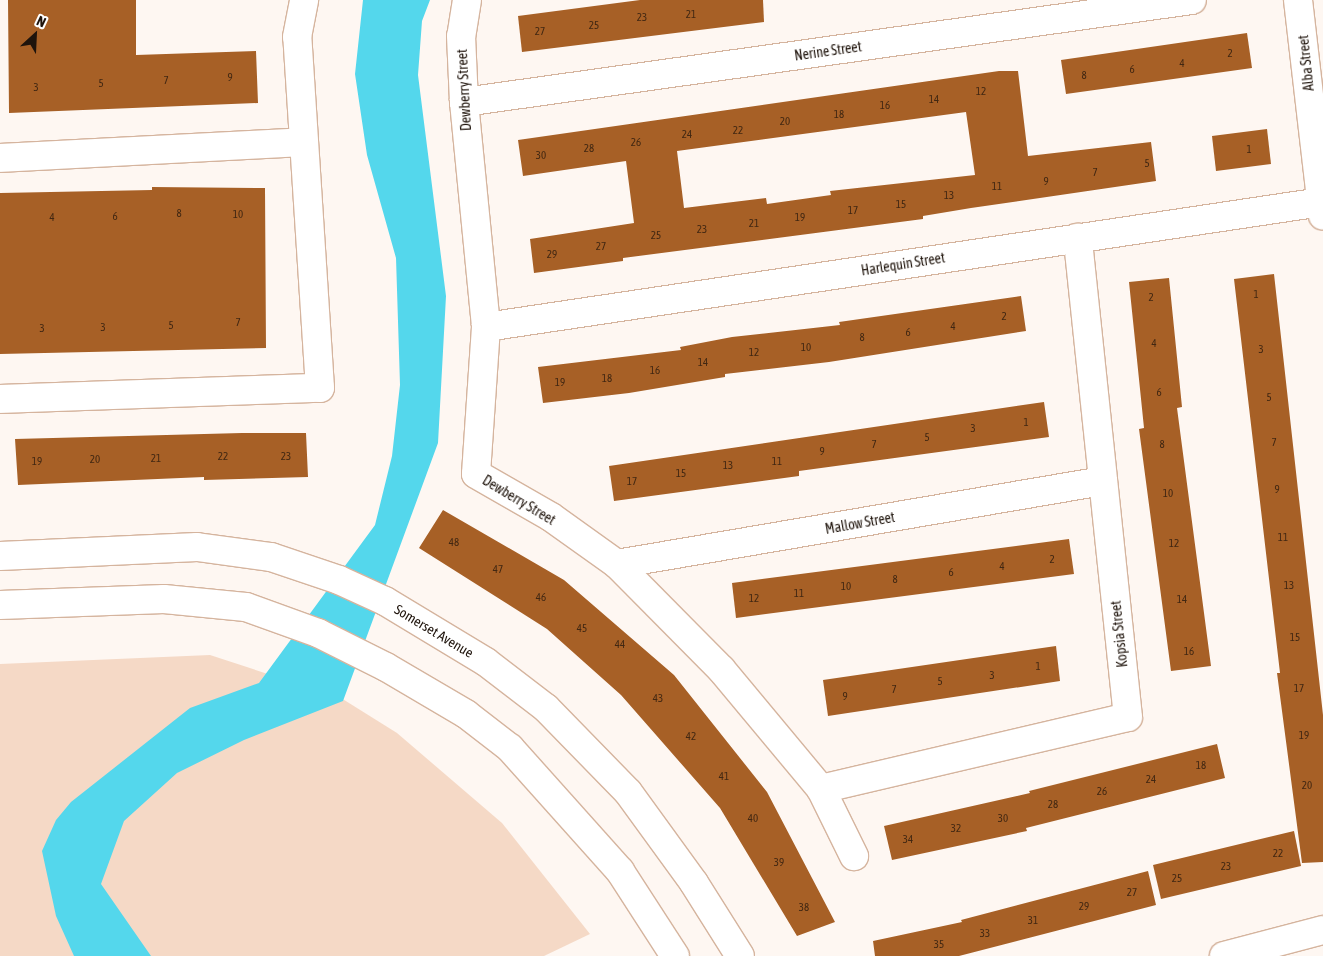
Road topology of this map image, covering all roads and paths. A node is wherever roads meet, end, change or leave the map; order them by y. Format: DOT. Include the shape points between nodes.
graph roads {
  1 [pos="304,0"];
  2 [pos="467,0"];
  3 [pos="1192,0"];
  4 [pos="1298,0"];
  5 [pos="464,102"];
  6 [pos="304,142"];
  7 [pos="0,158"];
  8 [pos="1322,209"];
  9 [pos="1078,238"];
  10 [pos="486,327"];
  11 [pos="0,399"];
  12 [pos="1103,481"];
  13 [pos="0,556"];
  14 [pos="617,564"];
  15 [pos="0,605"];
  16 [pos="821,790"];
  17 [pos="854,856"];
  18 [pos="1323,930"];
  19 [pos="675,956"];
  20 [pos="740,956"];
  21 [pos="1224,956"];
  1 -- 6 [label="street" via="297,37"];
  2 -- 5 [label="street, Dewberry Street" via="462,36"];
  3 -- 5 [label="street, Nerine Street"];
  4 -- 8 [label="street, Alba Street"];
  5 -- 10 [label="street, Dewberry Street"];
  6 -- 7 [label="street"];
  6 -- 11 [label="street" via="320,388"];
  8 -- 9 [label="street, Harlequin Street"];
  9 -- 10 [label="street, Harlequin Street"];
  9 -- 12 [label="street, Kopsia Street"];
  10 -- 14 [label="street, Dewberry Street" via="476,474 551,517"];
  12 -- 14 [label="street, Mallow Street"];
  12 -- 16 [label="street, Kopsia Street" via="1128,718"];
  13 -- 20 [label="street, Somerset Avenue" via="197,547 271,557 316,571 385,601 486,662 546,708 628,792 694,883"];
  14 -- 16 [label="street, Dewberry Street" via="721,669"];
  15 -- 19 [label="street" via="164,598 246,607 295,624 386,667 466,714 510,748 620,871"];
  16 -- 17 [label="street, Dewberry Street"];
  18 -- 21 [label="street"];
}
